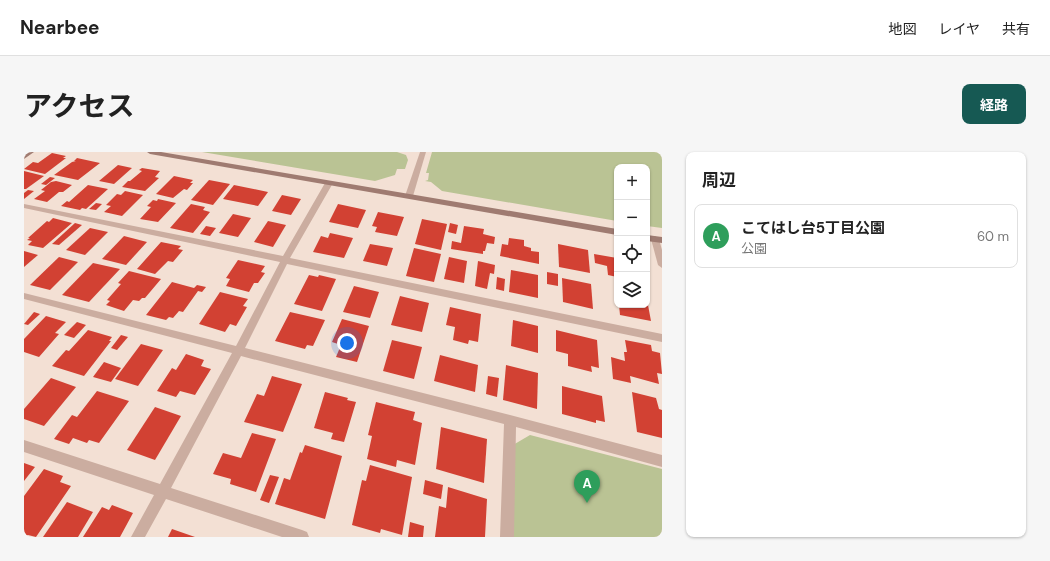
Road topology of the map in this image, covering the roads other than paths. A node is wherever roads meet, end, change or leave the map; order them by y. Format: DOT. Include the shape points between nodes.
graph roads {
  1 [pos="31,152"];
  2 [pos="150,152"];
  3 [pos="423,152"];
  4 [pos="24,157"];
  5 [pos="329,183"];
  6 [pos="409,196"];
  7 [pos="24,206"];
  8 [pos="614,231"];
  9 [pos="655,239"];
  10 [pos="285,260"];
  11 [pos="662,265"];
  12 [pos="24,296"];
  13 [pos="662,338"];
  14 [pos="239,350"];
  15 [pos="510,420"];
  16 [pos="24,446"];
  17 [pos="662,461"];
  18 [pos="162,492"];
  19 [pos="138,537"];
  20 [pos="302,537"];
  21 [pos="507,537"];
  1 -- 4 [label="street"];
  2 -- 5 [label="street"];
  3 -- 6 [label="street"];
  5 -- 6 [label="street"];
  5 -- 10 [label="street"];
  6 -- 8 [label="street"];
  7 -- 10 [label="street"];
  9 -- 11 [label="street"];
  10 -- 13 [label="street"];
  10 -- 14 [label="street"];
  12 -- 14 [label="street"];
  14 -- 15 [label="street"];
  14 -- 18 [label="street"];
  15 -- 17 [label="street"];
  15 -- 21 [label="street"];
  16 -- 18 [label="street"];
  18 -- 19 [label="street"];
  18 -- 20 [label="street"];
}
